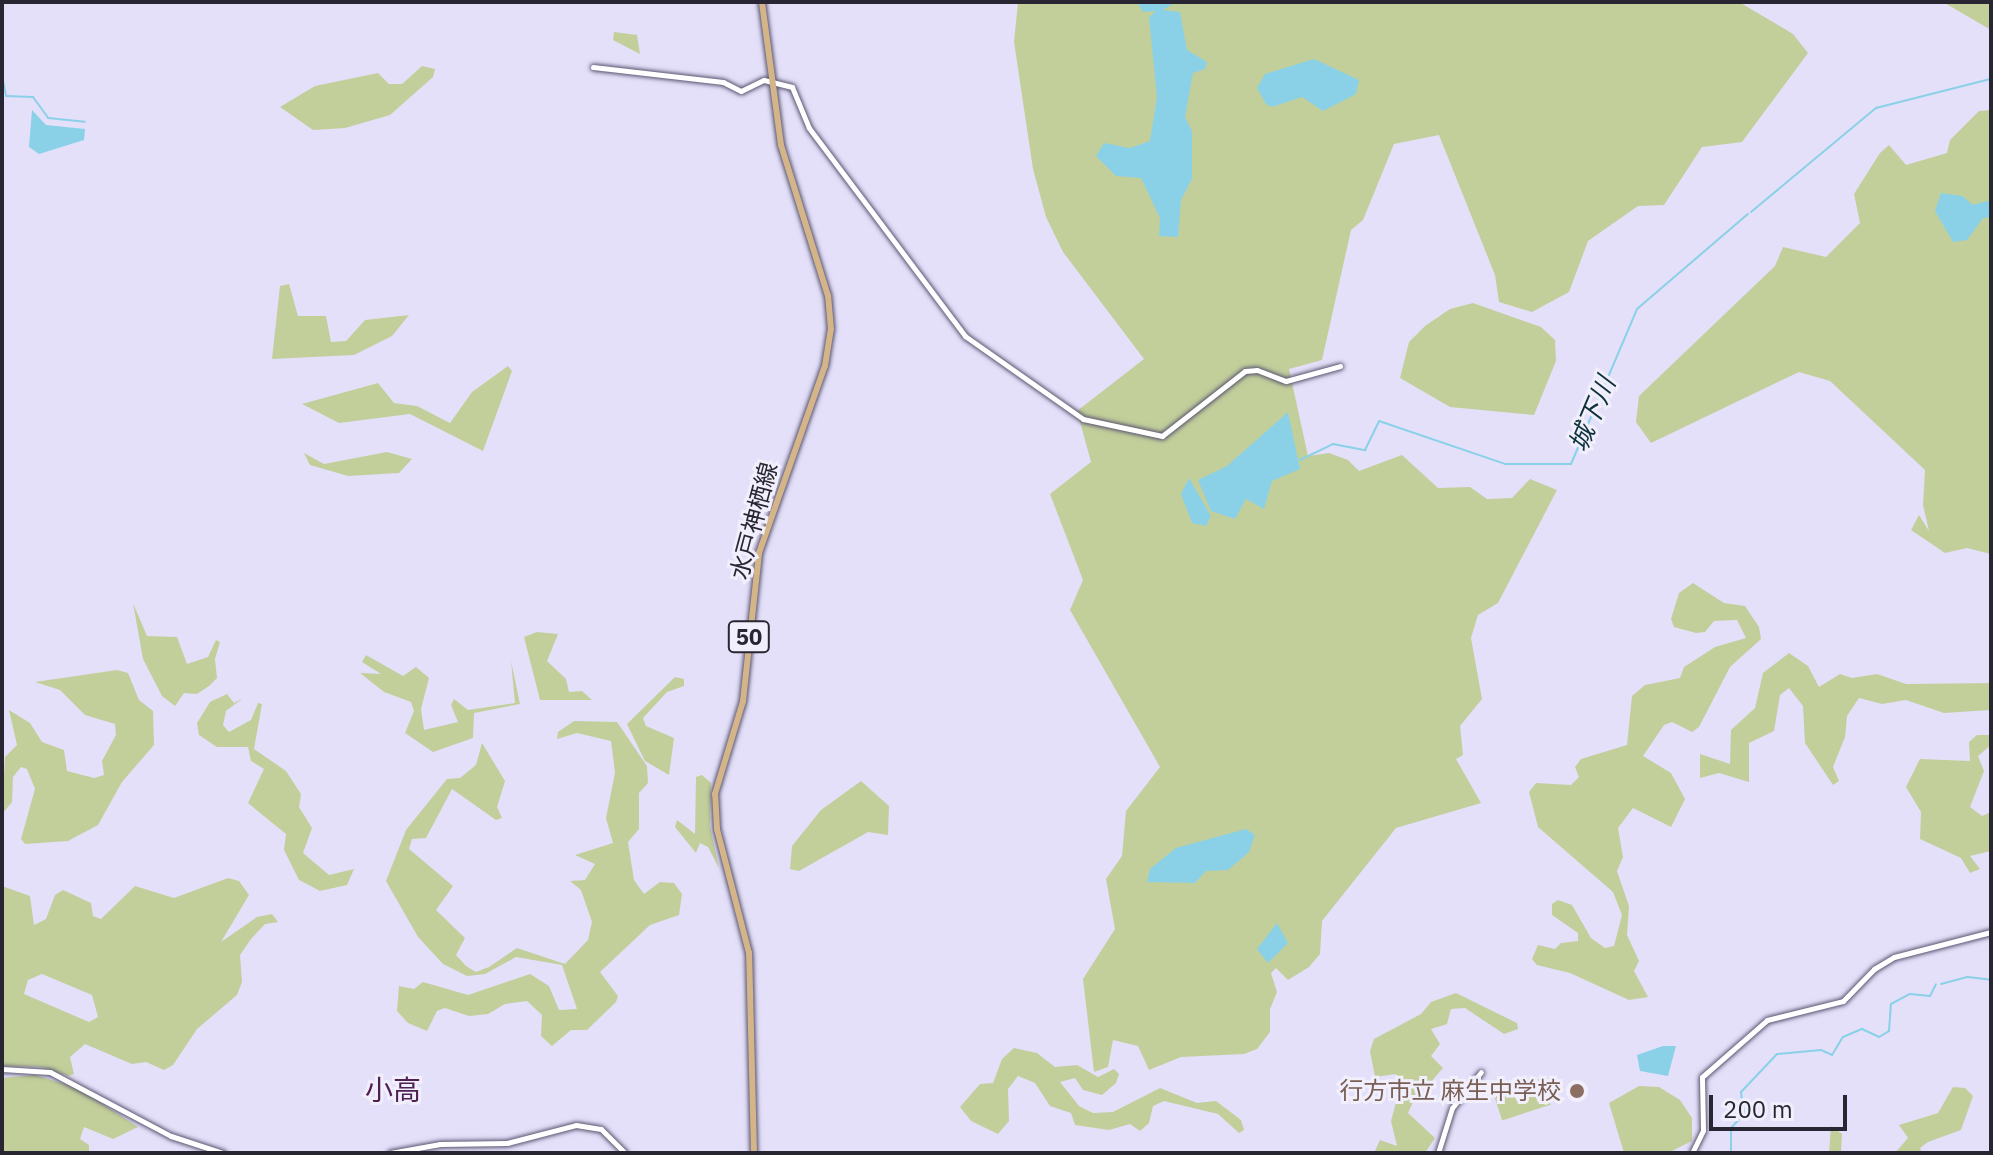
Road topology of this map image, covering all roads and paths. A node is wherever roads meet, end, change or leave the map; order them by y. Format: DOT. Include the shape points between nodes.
graph roads {
  1 [pos="762,2"];
  2 [pos="593,67"];
  3 [pos="775,81"];
  4 [pos="1340,366"];
  5 [pos="1991,932"];
  6 [pos="2,1069"];
  7 [pos="1481,1072"];
  8 [pos="223,1153"];
  9 [pos="390,1153"];
  10 [pos="625,1153"];
  11 [pos="754,1153"];
  12 [pos="1438,1153"];
  13 [pos="1692,1153"];
  1 -- 3 [label="main road, 水戸神栖線 / 50"];
  2 -- 3 [label="street" via="723,82 741,91 756,81"];
  3 -- 4 [label="street" via="794,89 809,128 969,340 1083,419 1162,436 1245,371 1286,381"];
  3 -- 11 [label="main road, 水戸神栖線 / 50" via="781,145 828,296 831,329 825,366 759,553 743,701 715,794 717,829 749,953"];
  5 -- 13 [label="street" via="1894,957 1843,1001 1767,1020 1702,1077 1703,1130"];
  6 -- 8 [label="street" via="50,1072 171,1136"];
  7 -- 12 [label="street" via="1452,1108"];
  9 -- 10 [label="street" via="440,1144 507,1143 576,1125 601,1129"];
}
